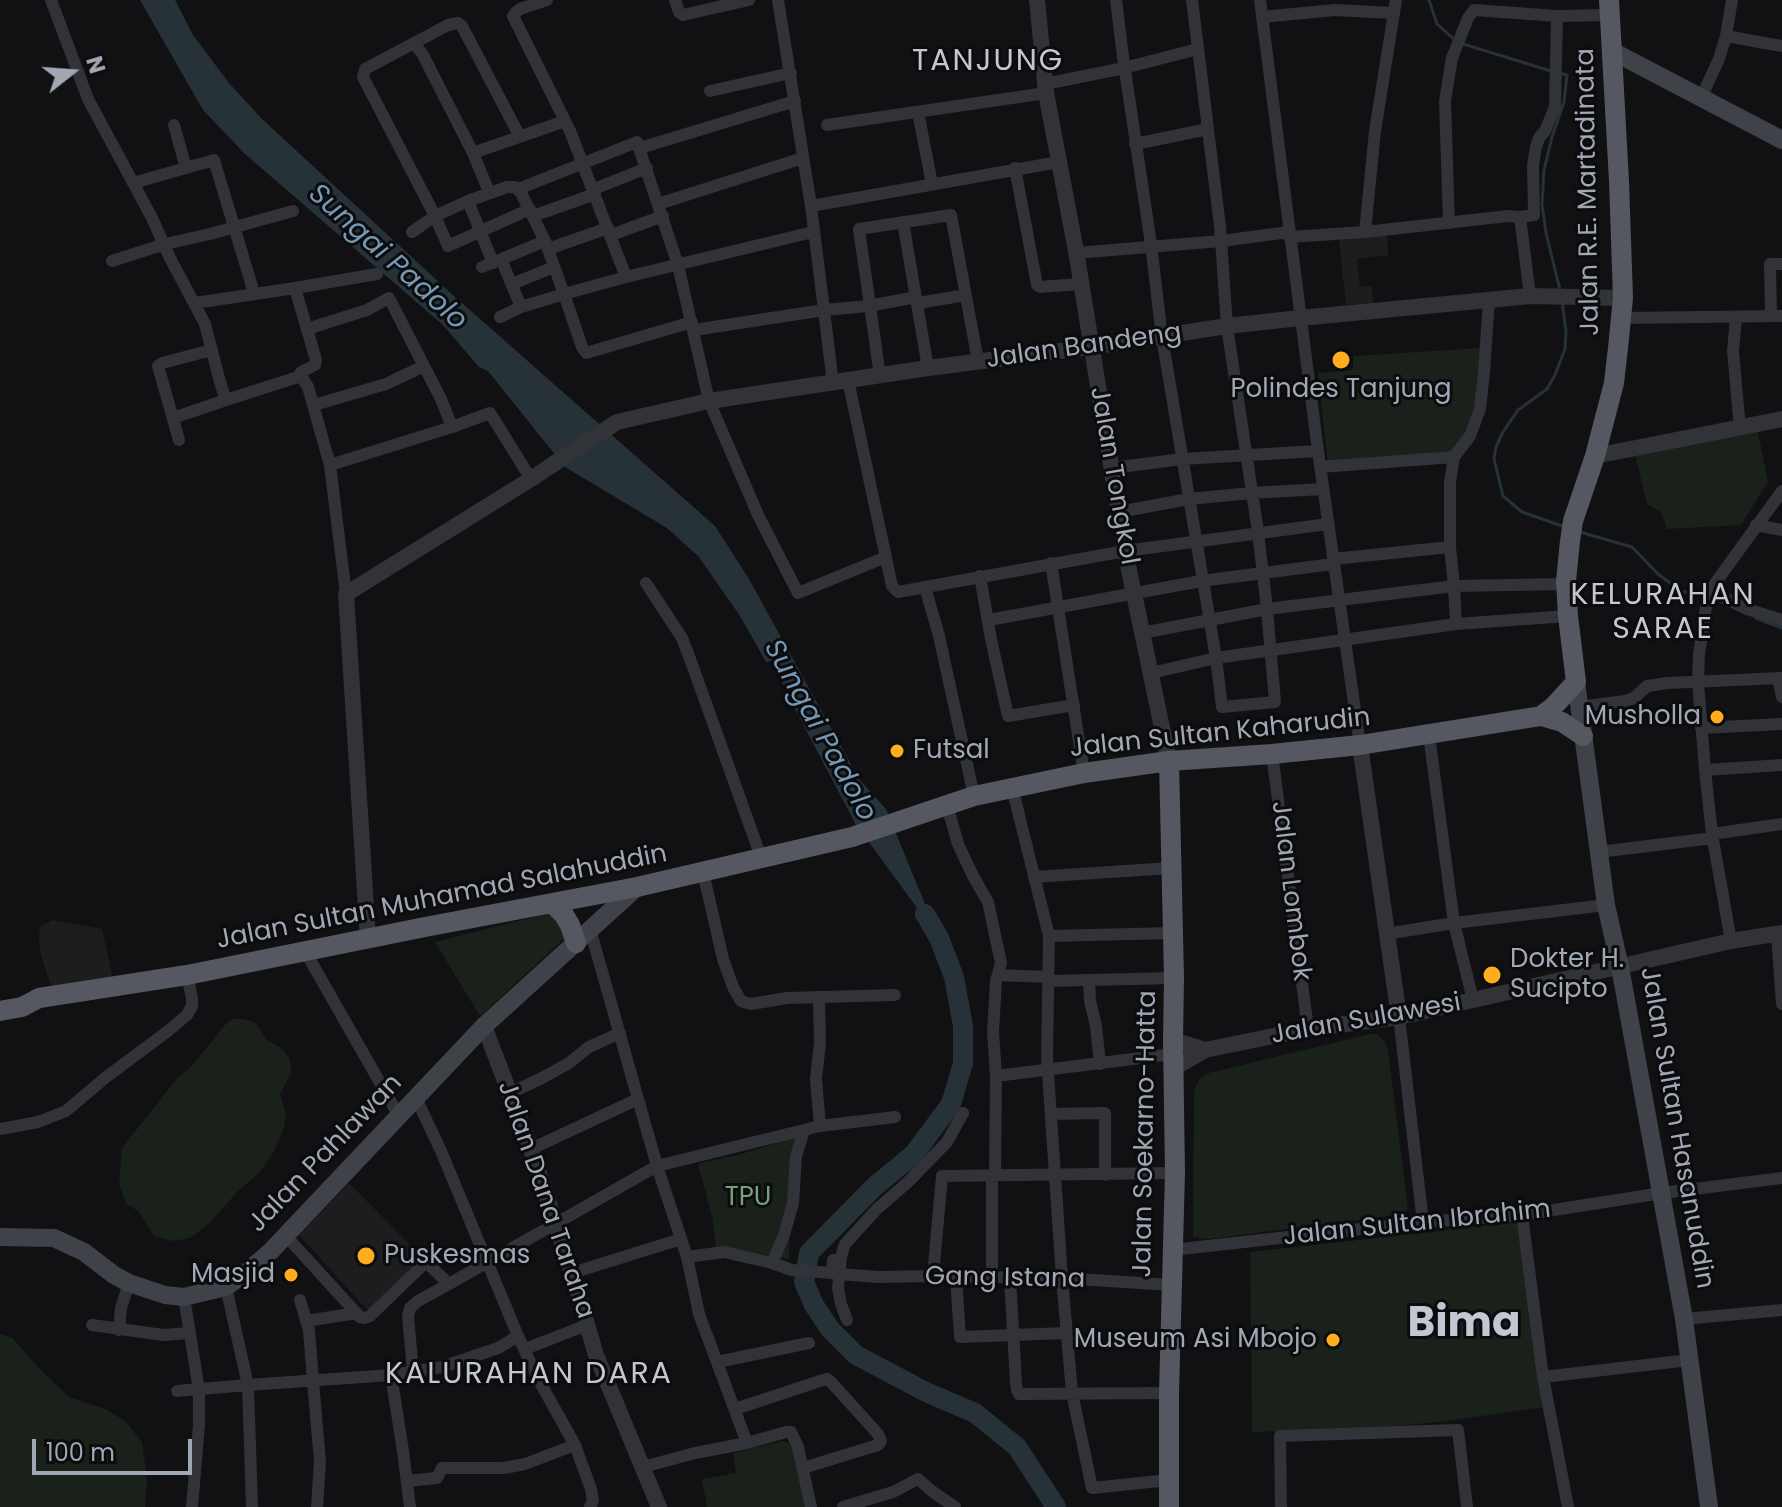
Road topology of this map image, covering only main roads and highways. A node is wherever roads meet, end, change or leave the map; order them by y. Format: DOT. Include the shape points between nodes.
graph roads {
  1 [pos="1609,8"];
  2 [pos="1612,51"];
  3 [pos="1782,140"];
  4 [pos="1566,584"];
  5 [pos="1576,682"];
  6 [pos="1541,716"];
  7 [pos="1583,736"];
  8 [pos="1169,761"];
  9 [pos="852,837"];
  10 [pos="637,887"];
  11 [pos="552,903"];
  12 [pos="583,936"];
  13 [pos="0,996"];
  14 [pos="39,998"];
  15 [pos="0,1011"];
  16 [pos="0,1237"];
  17 [pos="1169,1507"];
  18 [pos="1709,1507"];
  1 -- 2 [label="highway, Jalan R.E. Martadinata"];
  2 -- 3 [label="main road"];
  2 -- 4 [label="highway, Jalan R.E. Martadinata" via="1622,308 1614,383 1572,531"];
  4 -- 5 [label="highway, Jalan Sultan Hasanuddin"];
  5 -- 6 [label="highway"];
  5 -- 7 [label="main road, Jalan Sultan Hasanuddin"];
  6 -- 7 [label="highway"];
  6 -- 8 [label="highway, Jalan Sultan Kaharudin" via="1360,745"];
  7 -- 18 [label="main road, Jalan Sultan Hasanuddin" via="1606,905 1684,1319"];
  8 -- 9 [label="highway, Jalan Sultan Kaharudin" via="974,796"];
  8 -- 17 [label="highway, Jalan Soekarno-Hatta" via="1175,1173"];
  9 -- 10 [label="highway, Jalan Sultan Muhamad Salahuddin"];
  10 -- 11 [label="highway, Jalan Sultan Muhamad Salahuddin"];
  10 -- 12 [label="main road, Jalan Pahlawan"];
  11 -- 12 [label="highway"];
  11 -- 14 [label="highway, Jalan Sultan Muhamad Salahuddin" via="187,975"];
  12 -- 16 [label="main road, Jalan Pahlawan" via="484,1026 286,1236 226,1287 184,1297 165,1295 129,1283 54,1238"];
  13 -- 14 [label="highway, Jalan Sultan Muhamad Salahuddin"];
  14 -- 15 [label="highway, Jalan Sultan Muhamad Salahuddin"];
}
